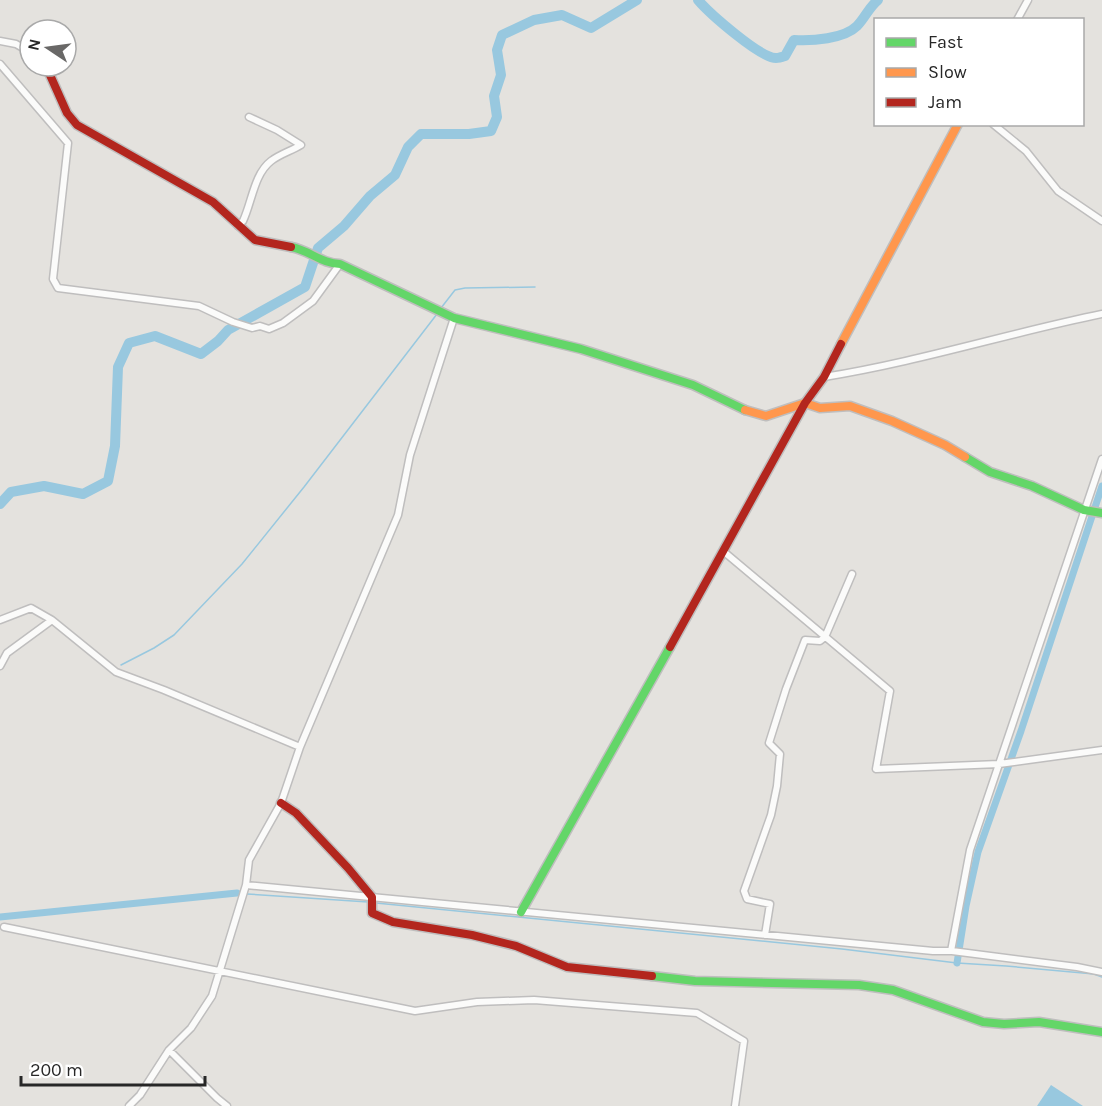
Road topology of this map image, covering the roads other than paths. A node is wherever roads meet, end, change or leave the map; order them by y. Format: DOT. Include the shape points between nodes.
graph roads {
  1 [pos="1028,0"];
  2 [pos="1018,18"];
  3 [pos="0,41"];
  4 [pos="18,45"];
  5 [pos="0,63"];
  6 [pos="51,78"];
  7 [pos="249,117"];
  8 [pos="957,126"];
  9 [pos="995,126"];
  10 [pos="1102,221"];
  11 [pos="238,226"];
  12 [pos="335,264"];
  13 [pos="1102,314"];
  14 [pos="454,318"];
  15 [pos="824,377"];
  16 [pos="805,403"];
  17 [pos="1102,459"];
  18 [pos="1084,510"];
  19 [pos="1102,513"];
  20 [pos="723,551"];
  21 [pos="852,574"];
  22 [pos="0,620"];
  23 [pos="52,620"];
  24 [pos="825,636"];
  25 [pos="0,666"];
  26 [pos="300,747"];
  27 [pos="1102,750"];
  28 [pos="999,764"];
  29 [pos="281,803"];
  30 [pos="244,891"];
  31 [pos="371,900"];
  32 [pos="521,912"];
  33 [pos="4,927"];
  34 [pos="765,935"];
  35 [pos="952,951"];
  36 [pos="220,972"];
  37 [pos="1102,972"];
  38 [pos="1102,1032"];
  39 [pos="169,1050"];
  40 [pos="129,1106"];
  41 [pos="227,1106"];
  42 [pos="735,1106"];
  1 -- 2 [label="street"];
  3 -- 4 [label="street"];
  5 -- 12 [label="street" via="68,143 52,279 58,288 199,306 252,328 269,329 313,302"];
  6 -- 11 [label="street" via="67,113 77,125 213,202"];
  7 -- 11 [label="street" via="300,145 265,166"];
  8 -- 15 [label="street"];
  9 -- 10 [label="street" via="1026,151 1058,192"];
  11 -- 12 [label="street" via="255,240 300,248"];
  12 -- 14 [label="street"];
  13 -- 15 [label="street"];
  14 -- 16 [label="street" via="581,349 693,385 752,413 766,416"];
  14 -- 26 [label="street" via="410,455 398,515"];
  15 -- 16 [label="street"];
  16 -- 18 [label="street" via="820,408 850,406 892,421 945,445 990,472"];
  16 -- 20 [label="street"];
  17 -- 18 [label="street"];
  18 -- 19 [label="street"];
  18 -- 28 [label="street"];
  20 -- 24 [label="street"];
  20 -- 32 [label="street"];
  21 -- 24 [label="street"];
  22 -- 23 [label="street" via="31,608"];
  23 -- 25 [label="street" via="7,653"];
  23 -- 26 [label="street" via="116,672"];
  24 -- 28 [label="street" via="890,691 876,769"];
  24 -- 34 [label="street" via="820,641 805,640 769,743 780,754 777,786 744,891 747,899 770,904"];
  26 -- 29 [label="street"];
  27 -- 28 [label="street"];
  28 -- 35 [label="street" via="970,850"];
  29 -- 30 [label="street" via="249,860"];
  29 -- 31 [label="street" via="296,813 348,867"];
  30 -- 31 [label="street"];
  30 -- 36 [label="street"];
  31 -- 32 [label="street"];
  31 -- 38 [label="street" via="372,913 378,917 516,946 567,967 695,981 859,985 893,990 983,1022 1039,1022"];
  32 -- 34 [label="street"];
  33 -- 36 [label="street"];
  34 -- 35 [label="street"];
  35 -- 37 [label="street"];
  36 -- 39 [label="street" via="212,996 192,1028"];
  36 -- 42 [label="street" via="415,1011 477,1002 534,1000 697,1013 744,1041"];
  39 -- 40 [label="street"];
  39 -- 41 [label="street"];
}
